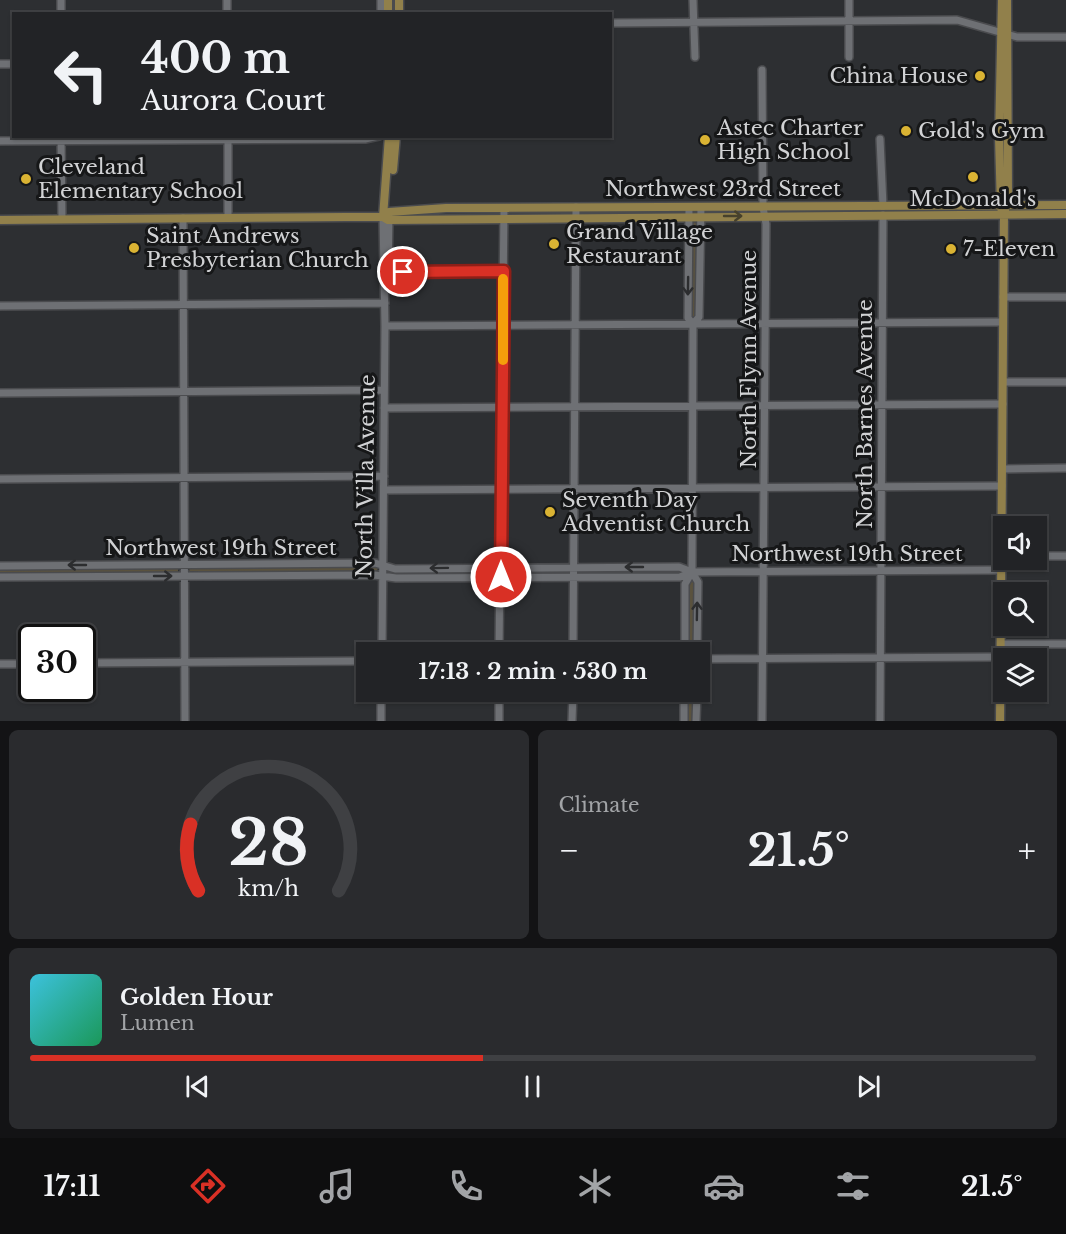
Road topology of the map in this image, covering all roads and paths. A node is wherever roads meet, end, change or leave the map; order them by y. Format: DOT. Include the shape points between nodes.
graph roads {
  1 [pos="693,0"];
  2 [pos="849,0"];
  3 [pos="1002,0"];
  4 [pos="1007,0"];
  5 [pos="849,21"];
  6 [pos="693,22"];
  7 [pos="612,23"];
  8 [pos="1004,34"];
  9 [pos="1066,37"];
  10 [pos="695,57"];
  11 [pos="849,57"];
  12 [pos="762,70"];
  13 [pos="228,138"];
  14 [pos="377,138"];
  15 [pos="389,138"];
  16 [pos="396,138"];
  17 [pos="61,139"];
  18 [pos="880,139"];
  19 [pos="0,141"];
  20 [pos="834,206"];
  21 [pos="763,207"];
  22 [pos="446,208"];
  23 [pos="474,208"];
  24 [pos="526,208"];
  25 [pos="1004,208"];
  26 [pos="1066,210"];
  27 [pos="883,211"];
  28 [pos="576,212"];
  29 [pos="689,212"];
  30 [pos="701,212"];
  31 [pos="805,212"];
  32 [pos="504,213"];
  33 [pos="422,215"];
  34 [pos="766,216"];
  35 [pos="834,216"];
  36 [pos="387,217"];
  37 [pos="516,217"];
  38 [pos="547,217"];
  39 [pos="183,218"];
  40 [pos="228,218"];
  41 [pos="474,218"];
  42 [pos="62,219"];
  43 [pos="447,219"];
  44 [pos="0,220"];
  45 [pos="504,271"];
  46 [pos="388,273"];
  47 [pos="1004,297"];
  48 [pos="1066,297"];
  49 [pos="385,302"];
  50 [pos="183,304"];
  51 [pos="0,306"];
  52 [pos="1003,322"];
  53 [pos="883,323"];
  54 [pos="693,324"];
  55 [pos="766,324"];
  56 [pos="503,325"];
  57 [pos="575,325"];
  58 [pos="385,326"];
  59 [pos="1003,382"];
  60 [pos="1066,382"];
  61 [pos="384,390"];
  62 [pos="184,391"];
  63 [pos="0,393"];
  64 [pos="1003,404"];
  65 [pos="765,405"];
  66 [pos="882,405"];
  67 [pos="575,406"];
  68 [pos="693,406"];
  69 [pos="502,407"];
  70 [pos="384,408"];
  71 [pos="1066,468"];
  72 [pos="1002,469"];
  73 [pos="384,476"];
  74 [pos="184,478"];
  75 [pos="0,479"];
  76 [pos="1002,486"];
  77 [pos="764,487"];
  78 [pos="882,487"];
  79 [pos="574,488"];
  80 [pos="692,488"];
  81 [pos="502,489"];
  82 [pos="384,490"];
  83 [pos="1002,516"];
  84 [pos="1047,556"];
  85 [pos="1066,556"];
  86 [pos="184,564"];
  87 [pos="0,566"];
  88 [pos="383,566"];
  89 [pos="501,567"];
  90 [pos="573,567"];
  91 [pos="1002,570"];
  92 [pos="881,571"];
  93 [pos="692,572"];
  94 [pos="764,572"];
  95 [pos="184,576"];
  96 [pos="383,576"];
  97 [pos="0,577"];
  98 [pos="501,577"];
  99 [pos="573,577"];
  100 [pos="382,642"];
  101 [pos="500,642"];
  102 [pos="573,642"];
  103 [pos="685,642"];
  104 [pos="697,642"];
  105 [pos="1000,644"];
  106 [pos="1066,644"];
  107 [pos="1000,648"];
  108 [pos="880,657"];
  109 [pos="993,657"];
  110 [pos="762,658"];
  111 [pos="710,659"];
  112 [pos="356,662"];
  113 [pos="96,663"];
  114 [pos="185,663"];
  115 [pos="0,664"];
  116 [pos="18,664"];
  117 [pos="381,702"];
  118 [pos="499,702"];
  119 [pos="573,702"];
  120 [pos="684,702"];
  121 [pos="697,702"];
  122 [pos="1000,702"];
  123 [pos="185,721"];
  124 [pos="381,721"];
  125 [pos="499,721"];
  126 [pos="572,721"];
  127 [pos="684,721"];
  128 [pos="696,721"];
  129 [pos="762,721"];
  130 [pos="880,721"];
  131 [pos="1000,721"];
  1 -- 6 [label="street"];
  2 -- 5 [label="street"];
  3 -- 8 [label="main road"];
  4 -- 8 [label="main road"];
  5 -- 6 [label="street"];
  5 -- 8 [label="street" via="957,20"];
  5 -- 11 [label="street"];
  6 -- 7 [label="street"];
  6 -- 10 [label="street"];
  8 -- 9 [label="street"];
  8 -- 25 [label="main road"];
  12 -- 21 [label="street, North Flynn Avenue"];
  13 -- 14 [label="street"];
  13 -- 17 [label="street"];
  13 -- 40 [label="street"];
  15 -- 36 [label="main road, North Villa Avenue"];
  16 -- 36 [label="main road, North Villa Avenue"];
  17 -- 19 [label="street"];
  17 -- 42 [label="street"];
  18 -- 27 [label="street, North Barnes Avenue"];
  20 -- 27 [label="main road, Northwest 23rd Street"];
  20 -- 31 [label="main road, Northwest 23rd Street"];
  20 -- 35 [label="main road"];
  21 -- 30 [label="main road, Northwest 23rd Street"];
  21 -- 31 [label="main road, Northwest 23rd Street"];
  21 -- 34 [label="street, North Flynn Avenue"];
  22 -- 23 [label="main road, Northwest 23rd Street"];
  22 -- 33 [label="main road, Northwest 23rd Street"];
  22 -- 43 [label="main road"];
  23 -- 32 [label="main road, Northwest 23rd Street"];
  23 -- 41 [label="main road"];
  24 -- 28 [label="main road, Northwest 23rd Street"];
  24 -- 32 [label="main road, Northwest 23rd Street"];
  24 -- 37 [label="main road"];
  24 -- 38 [label="main road"];
  25 -- 26 [label="main road, Northwest 23rd Street"];
  25 -- 27 [label="main road, Northwest 23rd Street"];
  25 -- 27 [label="main road, Northwest 23rd Street" via="900,215"];
  25 -- 47 [label="main road"];
  27 -- 35 [label="main road, Northwest 23rd Street"];
  27 -- 53 [label="street, North Barnes Avenue"];
  28 -- 29 [label="main road, Northwest 23rd Street"];
  28 -- 38 [label="main road, Northwest 23rd Street"];
  28 -- 57 [label="street"];
  29 -- 30 [label="main road, Northwest 23rd Street"];
  29 -- 54 [label="street, one-way" via="688,318"];
  30 -- 34 [label="main road, Northwest 23rd Street, one-way"];
  30 -- 54 [label="street" via="699,317"];
  31 -- 34 [label="main road, Northwest 23rd Street"];
  31 -- 35 [label="main road, Northwest 23rd Street"];
  32 -- 37 [label="main road, Northwest 23rd Street"];
  32 -- 41 [label="main road, Northwest 23rd Street"];
  32 -- 45 [label="street"];
  33 -- 36 [label="main road, Northwest 23rd Street"];
  33 -- 43 [label="main road, Northwest 23rd Street"];
  34 -- 55 [label="street, North Flynn Avenue"];
  36 -- 40 [label="main road, Northwest 23rd Street"];
  36 -- 46 [label="street, North Villa Avenue"];
  36 -- 49 [label="street, North Villa Avenue"];
  37 -- 38 [label="main road, Northwest 23rd Street"];
  39 -- 40 [label="main road, Northwest 23rd Street"];
  39 -- 42 [label="main road, Northwest 23rd Street"];
  39 -- 50 [label="street"];
  41 -- 43 [label="main road, Northwest 23rd Street"];
  42 -- 44 [label="main road, Northwest 23rd Street"];
  45 -- 46 [label="street"];
  45 -- 56 [label="street"];
  46 -- 49 [label="street, North Villa Avenue"];
  47 -- 48 [label="street"];
  47 -- 52 [label="main road"];
  49 -- 50 [label="street"];
  49 -- 58 [label="street, North Villa Avenue"];
  50 -- 51 [label="street"];
  50 -- 62 [label="street"];
  52 -- 53 [label="street"];
  52 -- 59 [label="main road"];
  53 -- 55 [label="street"];
  53 -- 66 [label="street, North Barnes Avenue"];
  54 -- 55 [label="street"];
  54 -- 57 [label="street"];
  54 -- 68 [label="street"];
  55 -- 65 [label="street, North Flynn Avenue"];
  56 -- 57 [label="street"];
  56 -- 58 [label="street"];
  56 -- 69 [label="street"];
  57 -- 67 [label="street"];
  58 -- 61 [label="street, North Villa Avenue"];
  59 -- 60 [label="street"];
  59 -- 64 [label="main road"];
  61 -- 62 [label="street"];
  61 -- 70 [label="street, North Villa Avenue"];
  62 -- 63 [label="street"];
  62 -- 74 [label="street"];
  64 -- 66 [label="street"];
  64 -- 72 [label="main road"];
  65 -- 66 [label="street"];
  65 -- 68 [label="street"];
  65 -- 77 [label="street, North Flynn Avenue"];
  66 -- 78 [label="street, North Barnes Avenue"];
  67 -- 68 [label="street"];
  67 -- 69 [label="street"];
  67 -- 79 [label="street"];
  68 -- 80 [label="street"];
  69 -- 70 [label="street"];
  69 -- 81 [label="street"];
  70 -- 73 [label="street, North Villa Avenue"];
  71 -- 72 [label="street"];
  72 -- 76 [label="main road"];
  73 -- 74 [label="street"];
  73 -- 82 [label="street, North Villa Avenue"];
  74 -- 75 [label="street"];
  74 -- 86 [label="street"];
  76 -- 78 [label="street"];
  76 -- 83 [label="main road"];
  77 -- 78 [label="street"];
  77 -- 80 [label="street"];
  77 -- 94 [label="street, North Flynn Avenue"];
  78 -- 92 [label="street, North Barnes Avenue"];
  79 -- 80 [label="street"];
  79 -- 81 [label="street"];
  79 -- 90 [label="street"];
  80 -- 93 [label="street"];
  81 -- 82 [label="street"];
  81 -- 89 [label="street"];
  82 -- 88 [label="street, North Villa Avenue"];
  84 -- 85 [label="street"];
  86 -- 87 [label="street, Northwest 19th Street, one-way"];
  86 -- 88 [label="street, Northwest 19th Street"];
  86 -- 95 [label="street"];
  89 -- 88 [label="street, Northwest 19th Street, one-way"];
  88 -- 96 [label="street, North Villa Avenue"];
  89 -- 90 [label="street, Northwest 19th Street"];
  89 -- 98 [label="street"];
  93 -- 90 [label="street, Northwest 19th Street, one-way" via="679,567"];
  90 -- 99 [label="street"];
  91 -- 92 [label="street, Northwest 19th Street"];
  91 -- 105 [label="main road"];
  92 -- 94 [label="street, Northwest 19th Street"];
  92 -- 108 [label="street, North Barnes Avenue"];
  93 -- 94 [label="street, Northwest 19th Street"];
  93 -- 99 [label="street, Northwest 19th Street" via="680,577"];
  93 -- 103 [label="street" via="685,584"];
  104 -- 93 [label="street, one-way" via="698,582"];
  94 -- 110 [label="street, North Flynn Avenue"];
  95 -- 96 [label="street, Northwest 19th Street"];
  97 -- 95 [label="street, Northwest 19th Street, one-way"];
  95 -- 114 [label="street"];
  96 -- 98 [label="street, Northwest 19th Street"];
  96 -- 100 [label="street, North Villa Avenue"];
  98 -- 99 [label="street, Northwest 19th Street"];
  98 -- 101 [label="street"];
  99 -- 102 [label="street"];
  105 -- 106 [label="street"];
  105 -- 107 [label="main road"];
  108 -- 109 [label="street"];
  108 -- 110 [label="street"];
  108 -- 130 [label="street, North Barnes Avenue"];
  110 -- 111 [label="street"];
  110 -- 129 [label="street, North Flynn Avenue"];
  112 -- 114 [label="street"];
  113 -- 114 [label="street"];
  114 -- 123 [label="street"];
  115 -- 116 [label="street"];
  117 -- 124 [label="street"];
  118 -- 125 [label="street"];
  119 -- 126 [label="street"];
  120 -- 127 [label="street"];
  121 -- 128 [label="street"];
  122 -- 131 [label="main road"];
}
